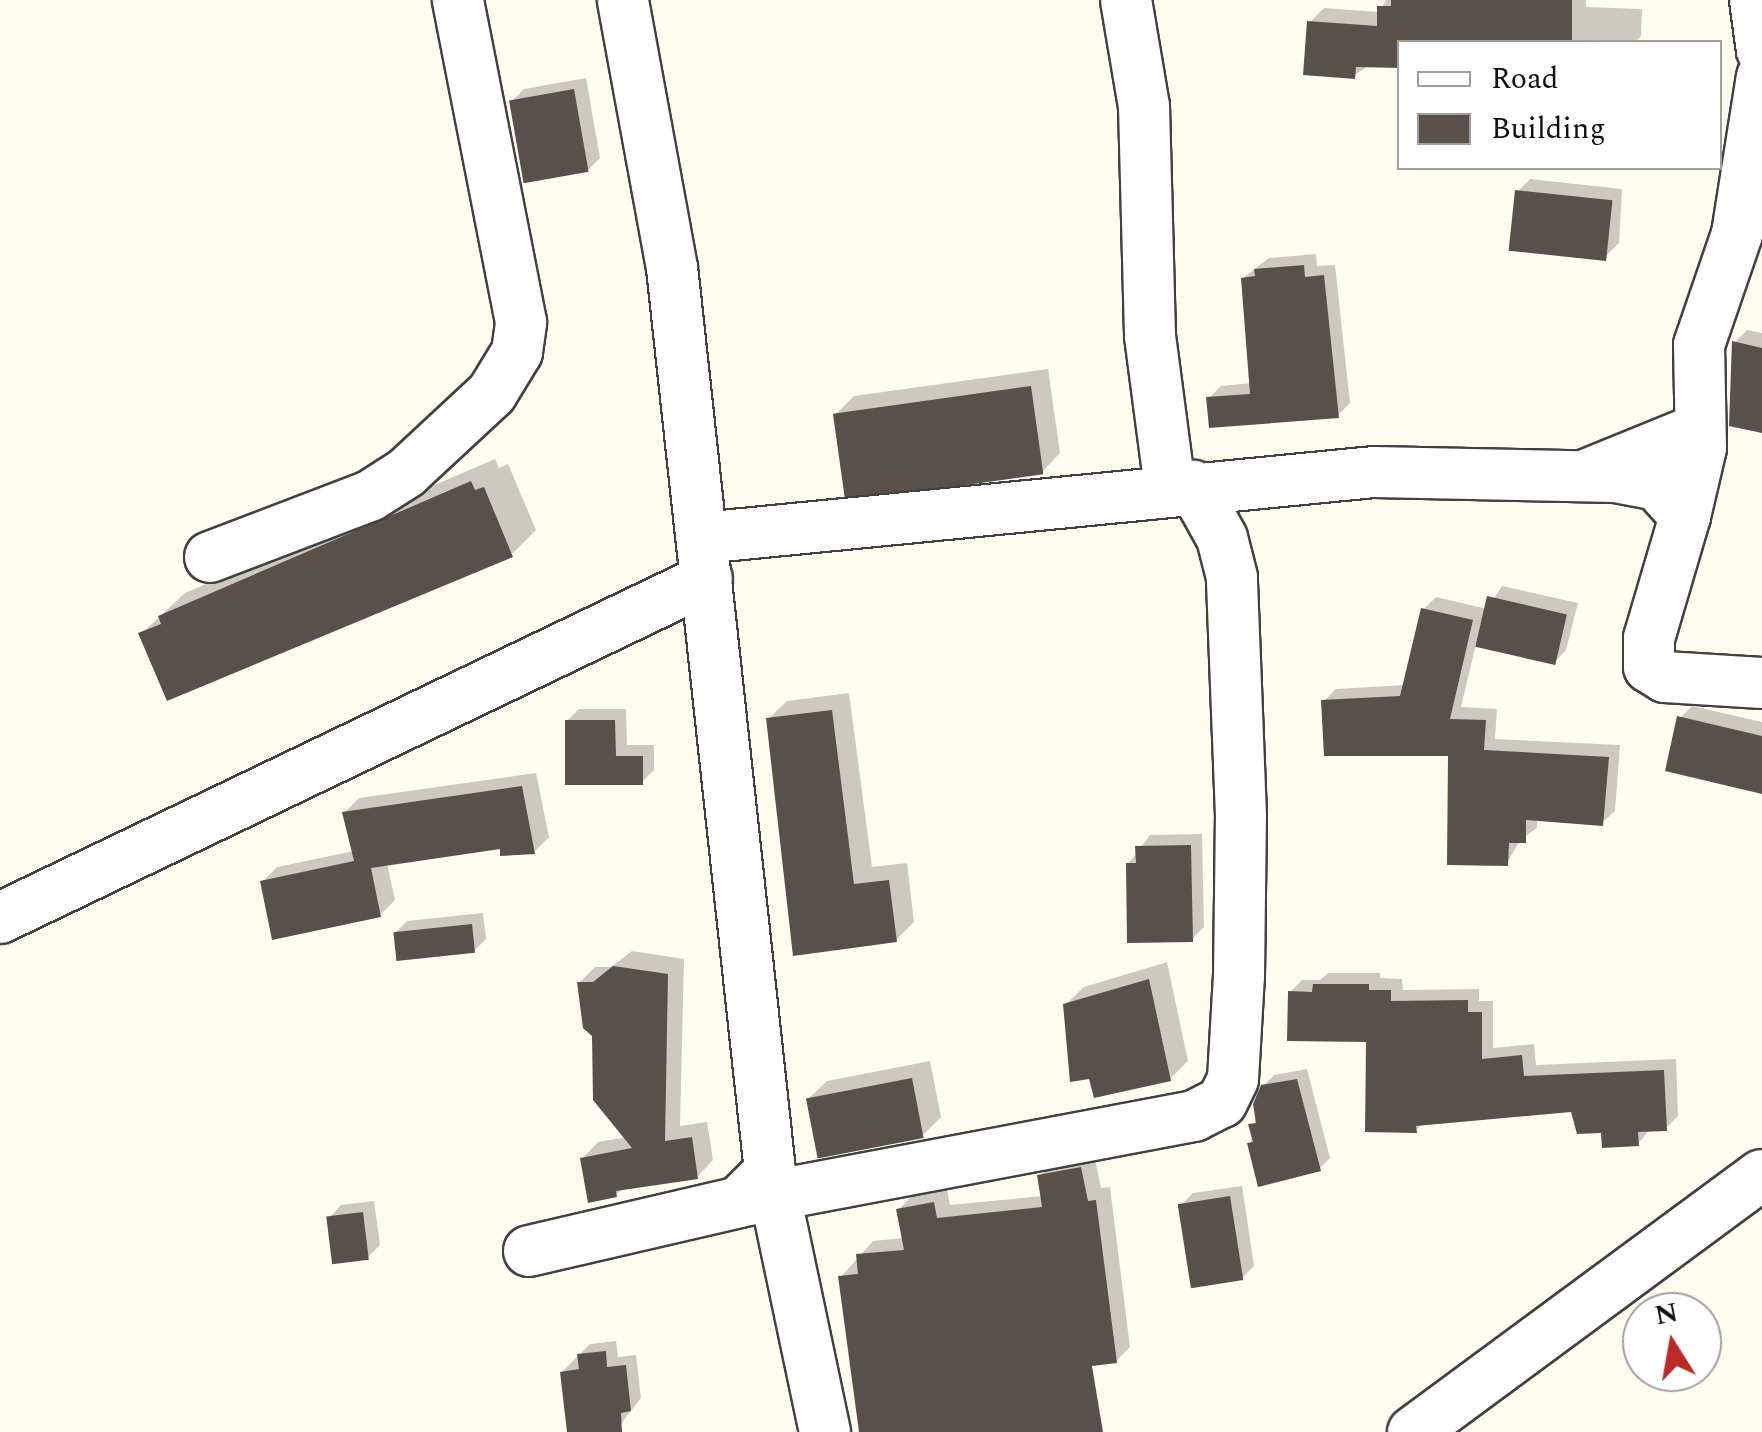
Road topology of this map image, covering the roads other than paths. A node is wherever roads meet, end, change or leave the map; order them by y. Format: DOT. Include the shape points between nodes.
graph roads {
  1 [pos="458,0"];
  2 [pos="623,0"];
  3 [pos="1126,0"];
  4 [pos="1762,77"];
  5 [pos="1757,134"];
  6 [pos="1700,429"];
  7 [pos="1582,476"];
  8 [pos="1182,487"];
  9 [pos="1685,516"];
  10 [pos="210,557"];
  11 [pos="705,558"];
  12 [pos="1762,683"];
  13 [pos="0,918"];
  14 [pos="1762,1175"];
  15 [pos="760,1190"];
  16 [pos="1739,1215"];
  17 [pos="529,1252"];
  18 [pos="825,1432"];
  19 [pos="1412,1432"];
  1 -- 10 [label="street" via="521,322 517,352 492,393 394,480 370,496"];
  2 -- 11 [label="street" via="672,268"];
  3 -- 8 [label="street" via="1144,106 1150,336"];
  4 -- 5 [label="street"];
  5 -- 6 [label="street" via="1737,234 1699,345"];
  6 -- 7 [label="street"];
  6 -- 9 [label="street"];
  7 -- 8 [label="street" via="1374,472"];
  7 -- 9 [label="street" via="1657,486"];
  8 -- 11 [label="street"];
  8 -- 15 [label="street" via="1222,538 1232,577 1239,976 1233,1079 1222,1102 1194,1116"];
  9 -- 12 [label="street" via="1649,638 1649,668 1664,677"];
  11 -- 13 [label="street"];
  11 -- 15 [label="street"];
  14 -- 16 [label="street"];
  15 -- 17 [label="street"];
  15 -- 18 [label="street"];
  16 -- 19 [label="street"];
}
